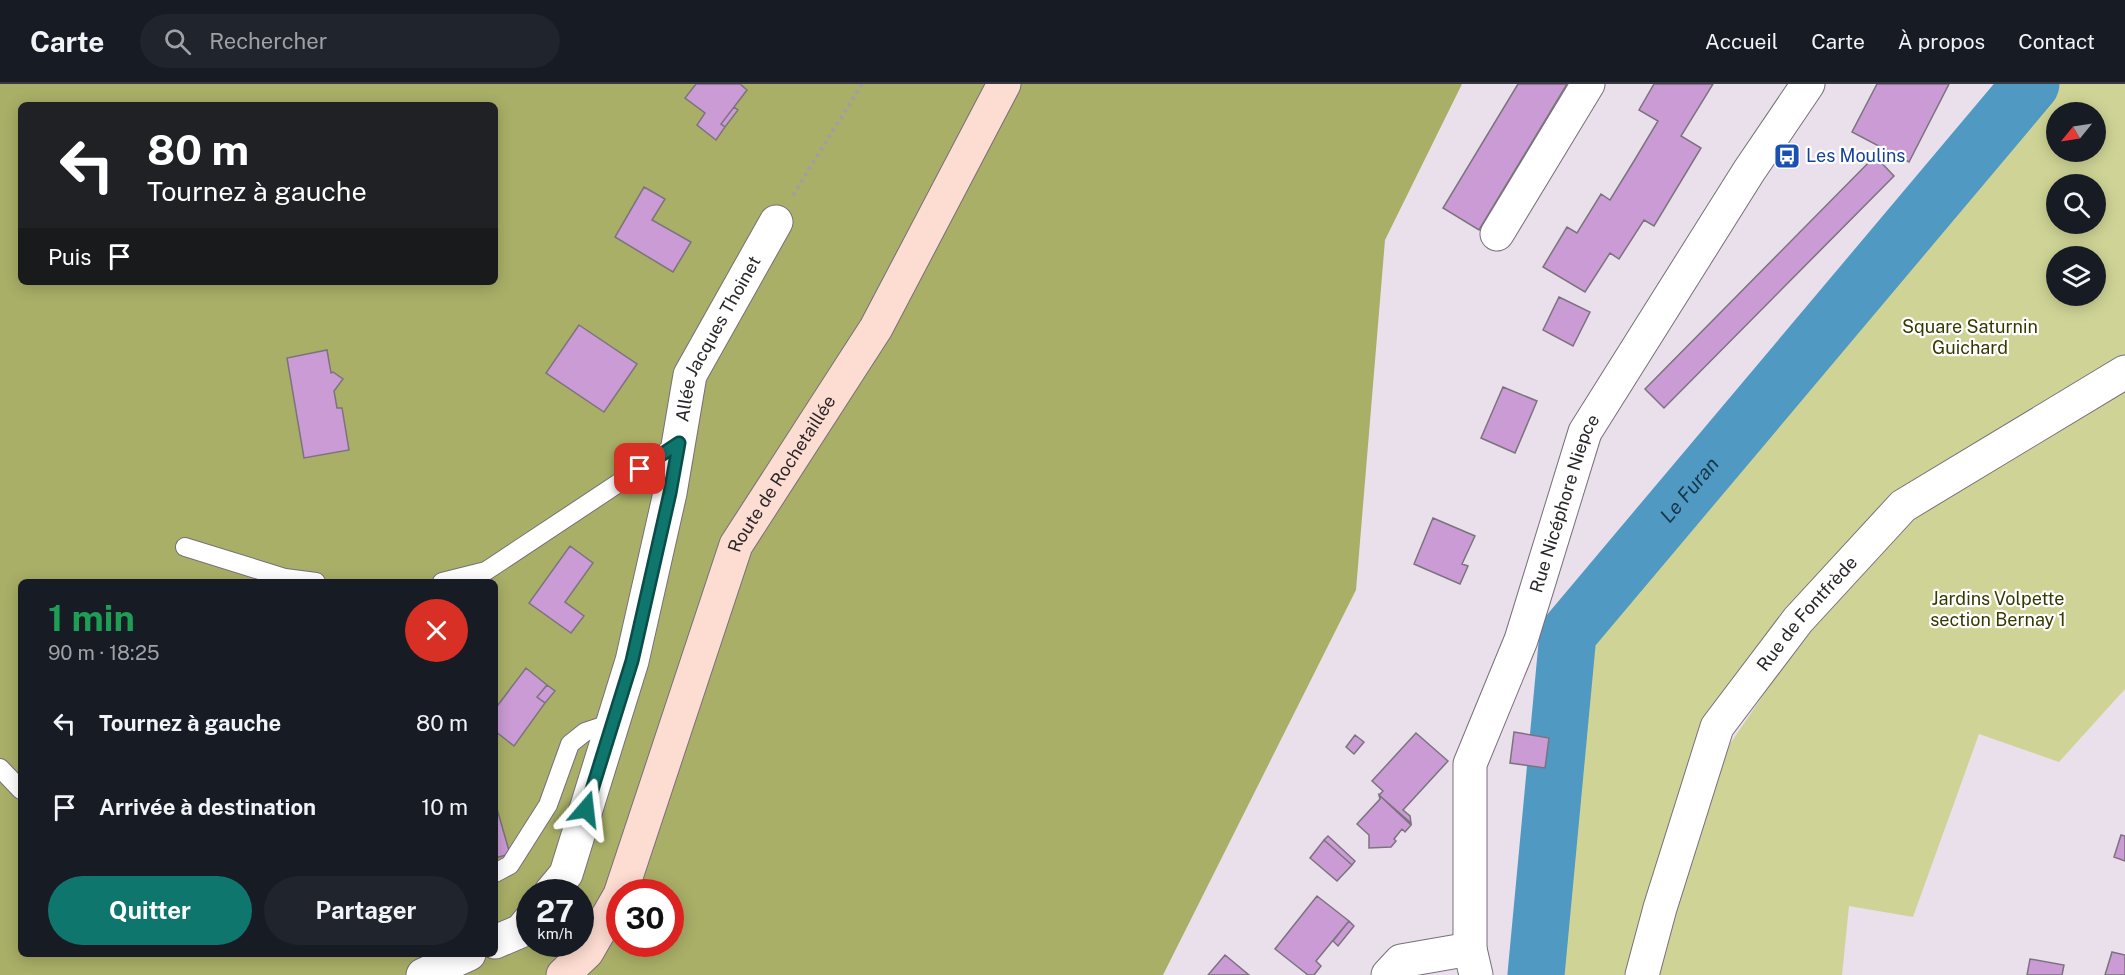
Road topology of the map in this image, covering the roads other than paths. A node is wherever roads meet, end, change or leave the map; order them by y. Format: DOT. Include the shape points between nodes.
graph roads {
  1 [pos="1004,84"];
  2 [pos="1588,84"];
  3 [pos="1808,84"];
  4 [pos="776,222"];
  5 [pos="1497,234"];
  6 [pos="2125,372"];
  7 [pos="679,443"];
  8 [pos="185,547"];
  9 [pos="293,579"];
  10 [pos="454,579"];
  11 [pos="612,723"];
  12 [pos="0,768"];
  13 [pos="18,787"];
  14 [pos="498,871"];
  15 [pos="562,879"];
  16 [pos="625,879"];
  17 [pos="606,919"];
  18 [pos="516,933"];
  19 [pos="498,941"];
  20 [pos="462,957"];
  21 [pos="1473,962"];
  22 [pos="423,975"];
  23 [pos="563,975"];
  24 [pos="1389,975"];
  25 [pos="1642,975"];
  1 -- 16 [label="main road, Route de Rochetaillée" via="876,327 736,545"];
  2 -- 5 [label="street"];
  3 -- 21 [label="street, Rue Nicéphore Niepce" via="1585,432 1521,640 1470,764"];
  4 -- 7 [label="street, Allée Jacques Thoinet" via="690,375"];
  6 -- 25 [label="street, Rue de Fontfrède" via="1903,506 1798,620 1717,727"];
  7 -- 10 [label="lane" via="486,571"];
  7 -- 11 [label="street, Allée Jacques Thoinet" via="632,661"];
  8 -- 9 [label="lane"];
  11 -- 14 [label="lane" via="585,732 570,744 549,805 510,865"];
  11 -- 15 [label="street, Allée Jacques Thoinet"];
  12 -- 13 [label="lane"];
  17 -- 23 [label="main road, Route de Rochetaillée" via="587,952"];
  18 -- 19 [label="street"];
  20 -- 22 [label="street"];
  21 -- 24 [label="street" via="1401,961"];
}
